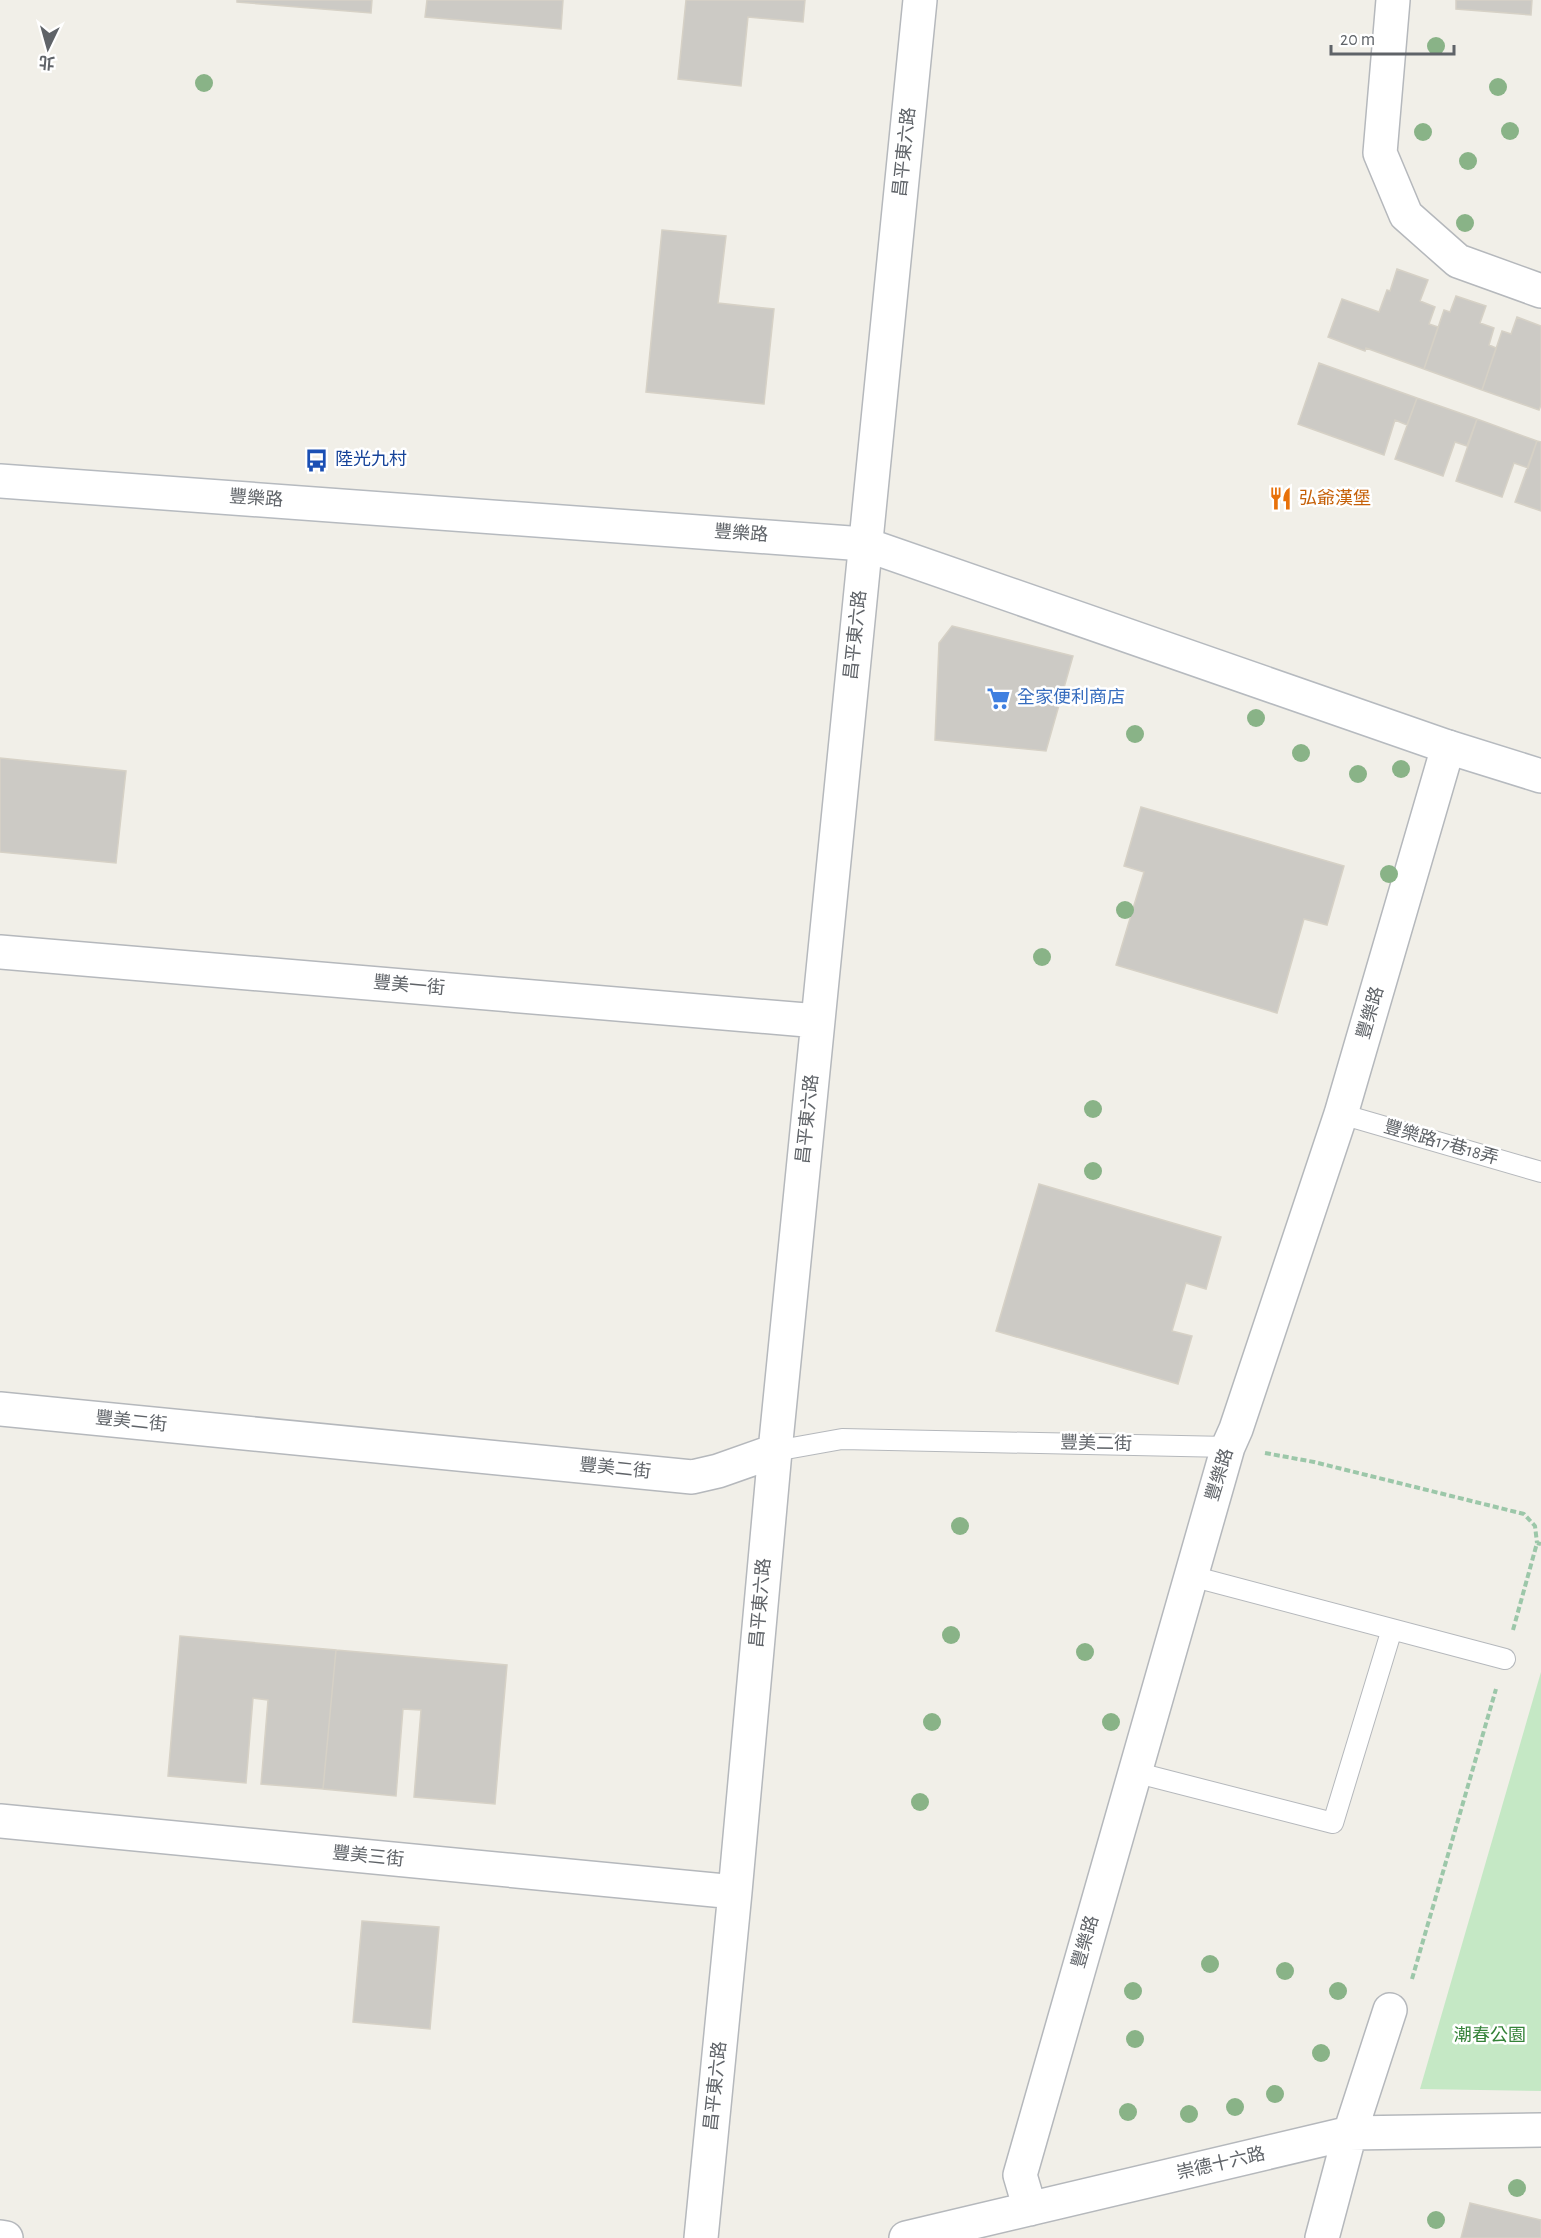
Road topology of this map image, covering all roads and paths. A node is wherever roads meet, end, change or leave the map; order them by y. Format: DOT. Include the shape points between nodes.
graph roads {
  1 [pos="920,0"];
  2 [pos="1393,0"];
  3 [pos="1541,291"];
  4 [pos="0,481"];
  5 [pos="864,544"];
  6 [pos="1448,747"];
  7 [pos="1541,776"];
  8 [pos="0,952"];
  9 [pos="818,1021"];
  10 [pos="1341,1114"];
  11 [pos="1541,1172"];
  12 [pos="0,1409"];
  13 [pos="1228,1447"];
  14 [pos="774,1451"];
  15 [pos="1539,1544"];
  16 [pos="1191,1576"];
  17 [pos="1392,1629"];
  18 [pos="1505,1659"];
  19 [pos="1134,1772"];
  20 [pos="0,1821"];
  21 [pos="735,1892"];
  22 [pos="1390,2010"];
  23 [pos="1541,2130"];
  24 [pos="1350,2133"];
  25 [pos="1030,2209"];
  26 [pos="0,2237"];
  27 [pos="6,2238"];
  28 [pos="701,2238"];
  29 [pos="906,2238"];
  30 [pos="1322,2238"];
  1 -- 5 [label="street, 昌平東六路"];
  2 -- 3 [label="street" via="1380,153 1406,215 1458,261"];
  4 -- 5 [label="street, 豐樂路"];
  5 -- 6 [label="street, 豐樂路"];
  5 -- 9 [label="street, 昌平東六路"];
  6 -- 7 [label="street, 豐樂路"];
  6 -- 10 [label="street, 豐樂路"];
  8 -- 9 [label="street, 豐美一街"];
  9 -- 14 [label="street, 昌平東六路"];
  10 -- 11 [label="lane, 豐樂路17巷18弄"];
  10 -- 13 [label="street, 豐樂路"];
  12 -- 14 [label="street, 豐美二街" via="692,1477"];
  13 -- 14 [label="lane, 豐美二街" via="842,1439"];
  13 -- 15 [label="path" via="1314,1462 1524,1514 1535,1526"];
  13 -- 16 [label="street, 豐樂路"];
  14 -- 21 [label="street, 昌平東六路"];
  15 -- 18 [label="path"];
  16 -- 17 [label="lane"];
  16 -- 19 [label="street, 豐樂路"];
  17 -- 18 [label="lane"];
  17 -- 19 [label="lane" via="1333,1823"];
  18 -- 22 [label="path" via="1407,1993"];
  19 -- 25 [label="street, 豐樂路" via="1020,2175"];
  20 -- 21 [label="street, 豐美三街"];
  21 -- 28 [label="street, 昌平東六路"];
  22 -- 24 [label="street"];
  23 -- 24 [label="street, 崇德十六路"];
  24 -- 25 [label="street, 崇德十六路"];
  24 -- 30 [label="street"];
  25 -- 29 [label="street, 崇德十六路"];
  26 -- 27 [label="street"];
}
